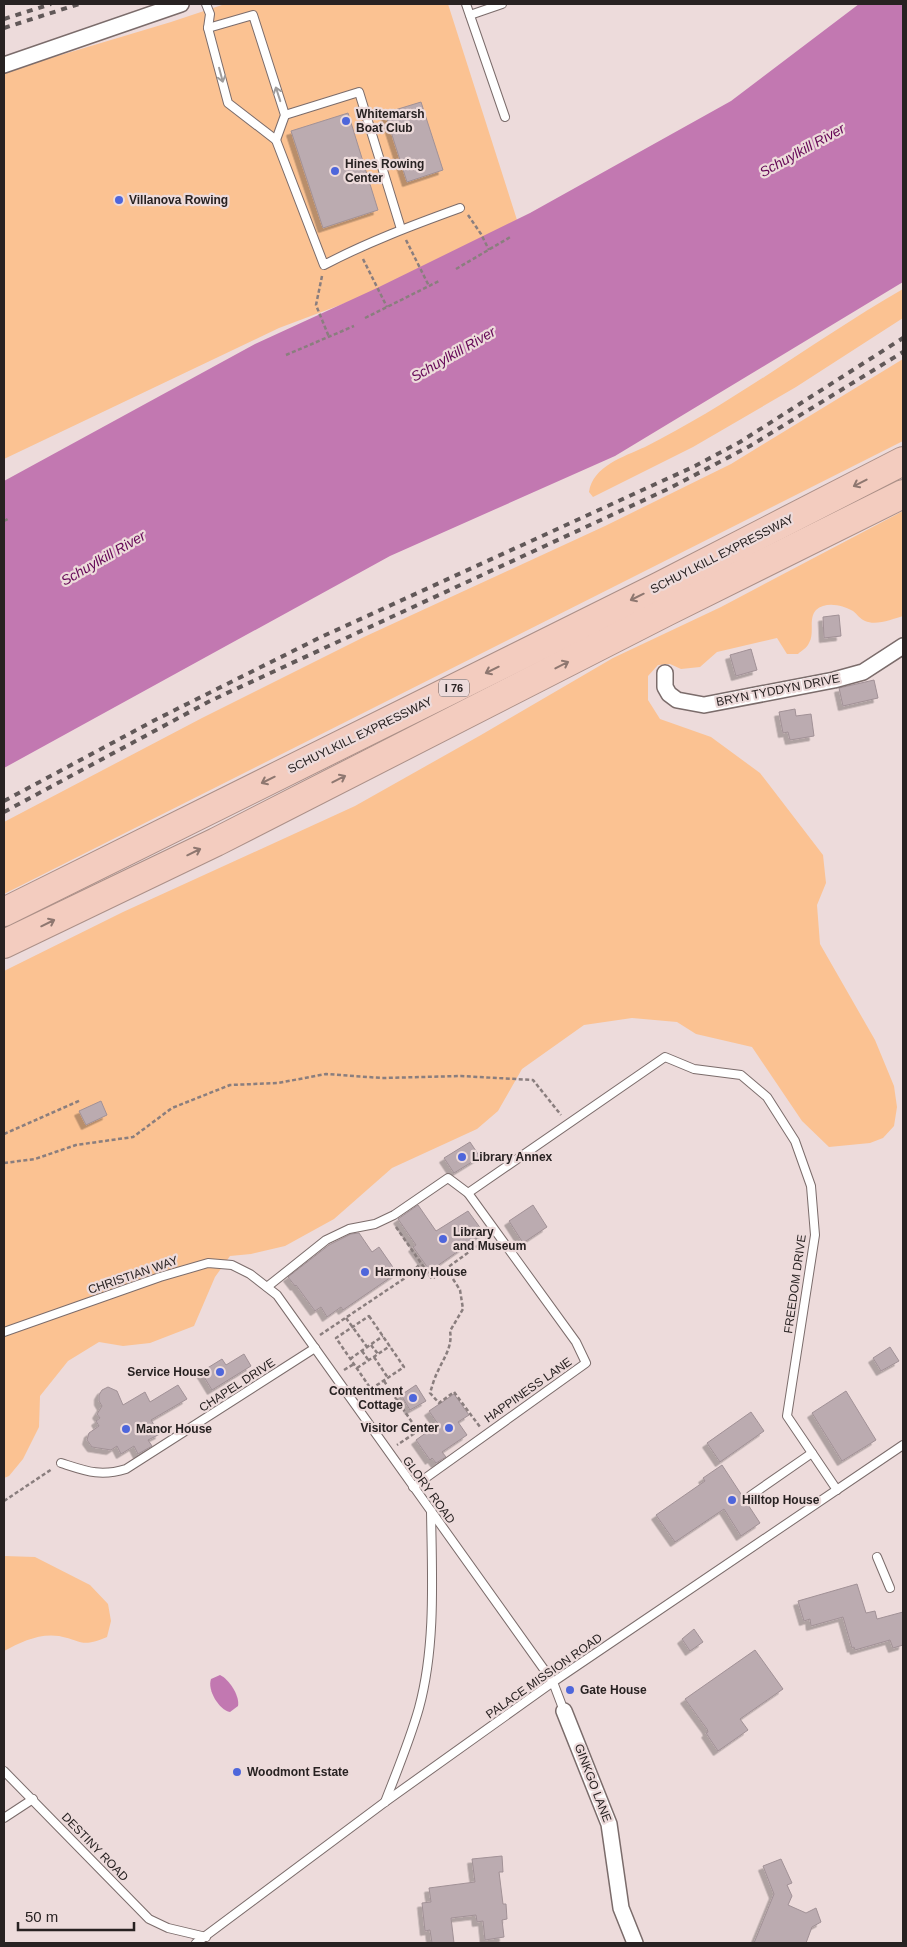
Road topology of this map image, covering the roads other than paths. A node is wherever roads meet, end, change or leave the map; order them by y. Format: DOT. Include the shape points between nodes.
graph roads {
  1 [pos="181,4"];
  2 [pos="206,4"];
  3 [pos="466,4"];
  4 [pos="502,4"];
  5 [pos="470,15"];
  6 [pos="208,28"];
  7 [pos="4,65"];
  8 [pos="285,115"];
  9 [pos="505,117"];
  10 [pos="276,140"];
  11 [pos="460,208"];
  12 [pos="401,229"];
  13 [pos="903,461"];
  14 [pos="903,494"];
  15 [pos="903,646"];
  16 [pos="665,673"];
  17 [pos="4,912"];
  18 [pos="4,944"];
  19 [pos="468,1193"];
  20 [pos="267,1287"];
  21 [pos="4,1332"];
  22 [pos="312,1344"];
  23 [pos="903,1445"];
  24 [pos="812,1453"];
  25 [pos="62,1463"];
  26 [pos="413,1487"];
  27 [pos="837,1490"];
  28 [pos="750,1496"];
  29 [pos="431,1511"];
  30 [pos="877,1558"];
  31 [pos="890,1588"];
  32 [pos="552,1682"];
  33 [pos="564,1711"];
  34 [pos="4,1771"];
  35 [pos="34,1799"];
  36 [pos="385,1802"];
  37 [pos="4,1818"];
  38 [pos="206,1937"];
  39 [pos="196,1943"];
  40 [pos="635,1943"];
  1 -- 7 [label="street"];
  2 -- 6 [label="lane" via="210,14"];
  3 -- 5 [label="lane"];
  4 -- 5 [label="lane"];
  5 -- 9 [label="lane"];
  8 -- 6 [label="lane, one-way" via="253,15"];
  6 -- 10 [label="lane, one-way" via="228,103"];
  8 -- 10 [label="lane"];
  8 -- 12 [label="lane" via="359,92"];
  10 -- 12 [label="lane" via="324,265"];
  11 -- 12 [label="lane"];
  13 -- 17 [label="highway, SCHUYLKILL EXPRESSWAY / I 76, one-way" via="660,586"];
  18 -- 14 [label="highway, I 76, one-way" via="216,842"];
  15 -- 16 [label="street, BRYN TYDDYN DRIVE" via="863,672 704,704 677,700 669,694 665,687"];
  19 -- 20 [label="lane, HAPPINESS LANE" via="448,1178 390,1217 326,1240"];
  19 -- 24 [label="lane, FREEDOM DRIVE" via="665,1057 694,1069 741,1075 767,1097 795,1141 811,1186 815,1235 787,1416"];
  19 -- 26 [label="lane, HAPPINESS LANE" via="576,1342 586,1363"];
  20 -- 21 [label="lane, CHRISTIAN WAY" via="232,1265 208,1263"];
  20 -- 22 [label="lane, GLORY ROAD" via="278,1295"];
  22 -- 25 [label="lane, CHAPEL DRIVE" via="126,1469 112,1474 97,1474"];
  22 -- 26 [label="lane, GLORY ROAD"];
  23 -- 27 [label="lane, PALACE MISSION ROAD"];
  24 -- 27 [label="lane, FREEDOM DRIVE"];
  24 -- 28 [label="lane"];
  26 -- 29 [label="lane, GLORY ROAD"];
  27 -- 32 [label="lane, PALACE MISSION ROAD"];
  29 -- 32 [label="lane, GLORY ROAD"];
  29 -- 36 [label="lane" via="433,1598 429,1650 419,1707"];
  30 -- 31 [label="lane"];
  32 -- 33 [label="lane, GLORY ROAD"];
  32 -- 36 [label="lane, PALACE MISSION ROAD"];
  33 -- 40 [label="street, GINKGO LANE" via="610,1824 621,1908"];
  34 -- 35 [label="lane, DESTINY ROAD"];
  35 -- 37 [label="lane"];
  35 -- 38 [label="lane, DESTINY ROAD" via="149,1918 168,1928"];
  36 -- 38 [label="lane, PALACE MISSION ROAD"];
  38 -- 39 [label="lane, PALACE MISSION ROAD"];
}
